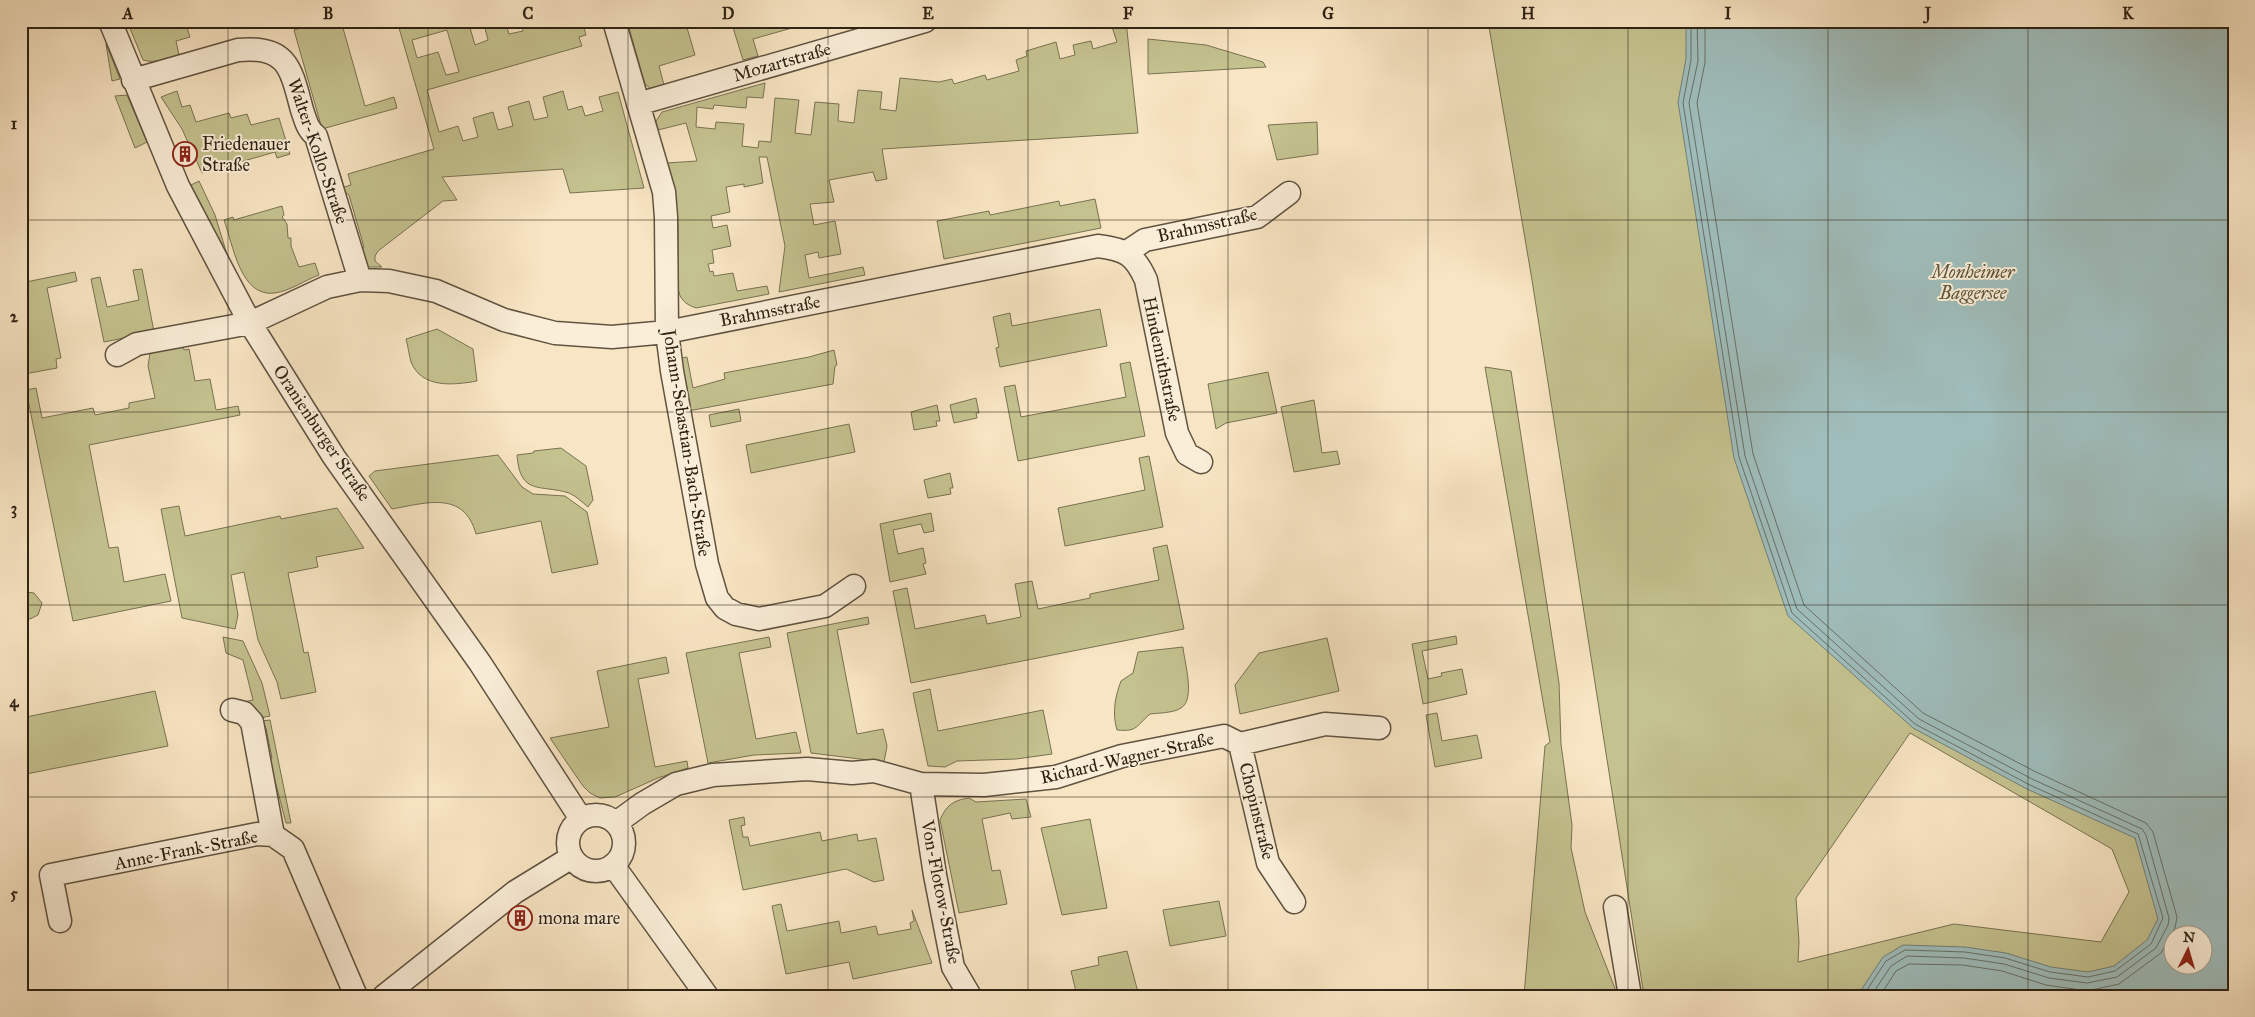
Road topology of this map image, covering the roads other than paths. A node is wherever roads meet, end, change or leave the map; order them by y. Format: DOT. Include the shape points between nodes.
graph roads {
  1 [pos="110,21"];
  2 [pos="614,21"];
  3 [pos="925,21"];
  4 [pos="133,80"];
  5 [pos="638,104"];
  6 [pos="1289,193"];
  7 [pos="1127,252"];
  8 [pos="360,280"];
  9 [pos="250,322"];
  10 [pos="668,332"];
  11 [pos="117,355"];
  12 [pos="1201,462"];
  13 [pos="854,586"];
  14 [pos="232,710"];
  15 [pos="1379,728"];
  16 [pos="1240,744"];
  17 [pos="921,784"];
  18 [pos="581,819"];
  19 [pos="616,823"];
  20 [pos="273,835"];
  21 [pos="572,857"];
  22 [pos="613,865"];
  23 [pos="1294,902"];
  24 [pos="1615,907"];
  25 [pos="60,921"];
  26 [pos="356,996"];
  27 [pos="384,996"];
  28 [pos="707,996"];
  29 [pos="970,996"];
  30 [pos="1630,996"];
  1 -- 4 [label="street, Oranienburger Straße"];
  2 -- 5 [label="street, Johann-Sebastian-Bach-Straße"];
  3 -- 5 [label="street, Mozartstraße"];
  4 -- 8 [label="street, Walter-Kollo-Straße" via="254,48 270,52 287,62 308,130 316,136"];
  4 -- 9 [label="street, Oranienburger Straße" via="178,186"];
  5 -- 10 [label="street, Johann-Sebastian-Bach-Straße" via="664,192"];
  6 -- 7 [label="street, Brahmsstraße" via="1257,217 1145,240"];
  7 -- 10 [label="street, Brahmsstraße" via="1098,246"];
  7 -- 12 [label="street, Hindemithstraße" via="1139,264 1146,280 1177,433 1187,454"];
  8 -- 9 [label="street, Brahmsstraße" via="327,287"];
  8 -- 10 [label="street, Brahmsstraße" via="389,281 436,291 504,320 555,333 612,337"];
  9 -- 11 [label="street, Brahmsstraße" via="137,344"];
  9 -- 18 [label="street, Oranienburger Straße" via="334,457 480,663"];
  10 -- 13 [label="street, Johann-Sebastian-Bach-Straße" via="672,371 707,564 720,603 743,617 759,619 825,606"];
  14 -- 20 [label="street" via="244,713 252,722"];
  15 -- 16 [label="street, Richard-Wagner-Straße" via="1325,724"];
  16 -- 17 [label="street, Richard-Wagner-Straße" via="1224,736 1122,756 1056,777 984,784"];
  16 -- 23 [label="street, Chopinstraße" via="1268,863"];
  17 -- 19 [label="street, Richard-Wagner-Straße" via="874,771 852,773 807,769 713,775 676,784"];
  17 -- 29 [label="street, Von-Flotow-Straße" via="953,967"];
  18 -- 19 [label="street" via="595,815 610,818"];
  18 -- 21 [label="street" via="568,836"];
  19 -- 22 [label="street" via="624,845"];
  20 -- 25 [label="street, Anne-Frank-Straße" via="257,834 52,875"];
  20 -- 26 [label="street, Anne-Frank-Straße" via="293,849"];
  21 -- 22 [label="street" via="586,869 595,871"];
  21 -- 27 [label="street" via="515,892"];
  22 -- 28 [label="street"];
  24 -- 30 [label="street"];
}
